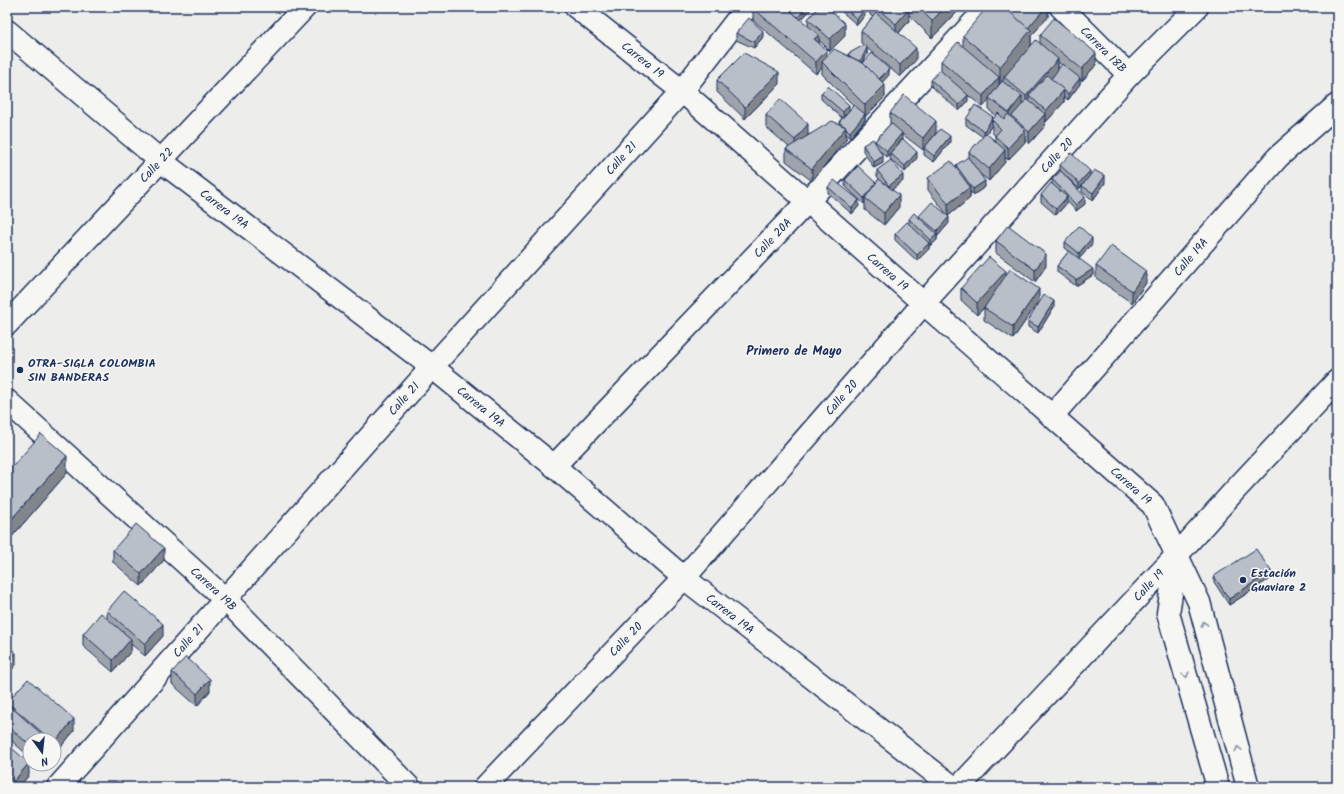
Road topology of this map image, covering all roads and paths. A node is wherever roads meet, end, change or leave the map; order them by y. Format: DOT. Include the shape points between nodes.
graph roads {
  1 [pos="305,7"];
  2 [pos="576,7"];
  3 [pos="747,7"];
  4 [pos="988,7"];
  5 [pos="1061,7"];
  6 [pos="1197,7"];
  7 [pos="7,31"];
  8 [pos="1129,76"];
  9 [pos="682,91"];
  10 [pos="1337,105"];
  11 [pos="161,161"];
  12 [pos="808,201"];
  13 [pos="924,303"];
  14 [pos="7,324"];
  15 [pos="432,367"];
  16 [pos="1337,381"];
  17 [pos="7,401"];
  18 [pos="1052,416"];
  19 [pos="554,466"];
  20 [pos="1177,555"];
  21 [pos="684,578"];
  22 [pos="225,599"];
  23 [pos="58,787"];
  24 [pos="409,787"];
  25 [pos="485,787"];
  26 [pos="953,787"];
  27 [pos="959,787"];
  28 [pos="1218,787"];
  29 [pos="1248,787"];
  1 -- 11 [label="street, Calle 22"];
  2 -- 9 [label="street, Carrera 19"];
  3 -- 9 [label="street, Calle 21"];
  4 -- 12 [label="street, Calle 20A"];
  5 -- 8 [label="street, Carrera 18B"];
  6 -- 8 [label="street, Calle 20"];
  7 -- 11 [label="street, Carrera 19A"];
  8 -- 13 [label="street, Calle 20"];
  9 -- 12 [label="street, Carrera 19"];
  9 -- 15 [label="street, Calle 21"];
  10 -- 18 [label="street, Calle 19A" via="1278,157"];
  11 -- 14 [label="street, Calle 22"];
  11 -- 15 [label="street, Carrera 19A"];
  12 -- 13 [label="street, Carrera 19"];
  12 -- 19 [label="street, Calle 20A"];
  13 -- 18 [label="street, Carrera 19"];
  13 -- 21 [label="street, Calle 20"];
  15 -- 19 [label="street, Carrera 19A"];
  15 -- 22 [label="street, Calle 21"];
  16 -- 20 [label="street, Calle 19"];
  17 -- 22 [label="street, Carrera 19B"];
  18 -- 20 [label="street, Carrera 19" via="1153,505"];
  19 -- 21 [label="street, Carrera 19A"];
  20 -- 27 [label="street, Calle 19"];
  20 -- 28 [label="street, one-way" via="1168,613"];
  29 -- 20 [label="street, Carrera 19, one-way" via="1199,602"];
  21 -- 25 [label="street, Calle 20"];
  21 -- 26 [label="street, Carrera 19A"];
  22 -- 23 [label="street, Calle 21"];
  22 -- 24 [label="street, Carrera 19B"];
}
